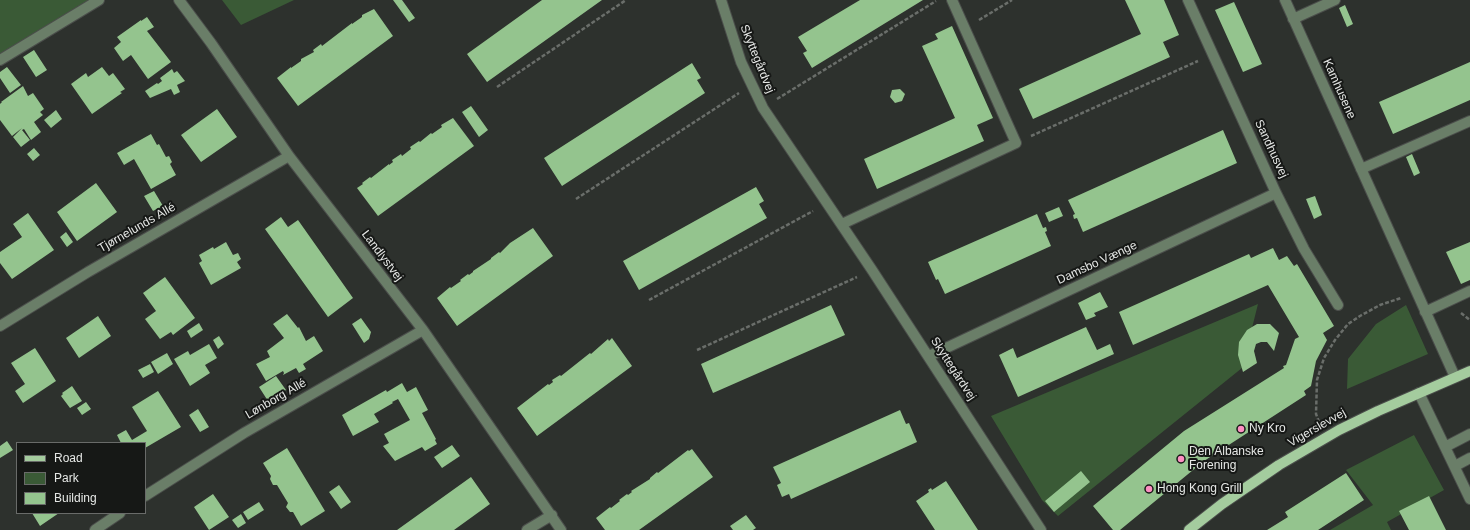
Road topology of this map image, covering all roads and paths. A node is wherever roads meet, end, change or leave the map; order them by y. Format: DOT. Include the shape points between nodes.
graph roads {
  1 [pos="99,0"];
  2 [pos="179,0"];
  3 [pos="626,0"];
  4 [pos="721,0"];
  5 [pos="938,0"];
  6 [pos="952,0"];
  7 [pos="1012,0"];
  8 [pos="1188,0"];
  9 [pos="1284,0"];
  10 [pos="1335,0"];
  11 [pos="1293,19"];
  12 [pos="965,29"];
  13 [pos="1212,54"];
  14 [pos="0,60"];
  15 [pos="751,85"];
  16 [pos="497,87"];
  17 [pos="763,108"];
  18 [pos="1470,121"];
  19 [pos="1016,143"];
  20 [pos="289,156"];
  21 [pos="1361,169"];
  22 [pos="1276,193"];
  23 [pos="576,199"];
  24 [pos="828,203"];
  25 [pos="842,224"];
  26 [pos="872,270"];
  27 [pos="1470,291"];
  28 [pos="1419,297"];
  29 [pos="649,300"];
  30 [pos="1442,304"];
  31 [pos="1338,305"];
  32 [pos="1425,312"];
  33 [pos="1470,320"];
  34 [pos="0,326"];
  35 [pos="423,330"];
  36 [pos="697,350"];
  37 [pos="929,356"];
  38 [pos="1470,371"];
  39 [pos="1455,377"];
  40 [pos="1419,393"];
  41 [pos="1470,434"];
  42 [pos="1324,438"];
  43 [pos="1445,447"];
  44 [pos="1470,458"];
  45 [pos="1454,466"];
  46 [pos="146,495"];
  47 [pos="1470,499"];
  48 [pos="119,514"];
  49 [pos="552,515"];
  50 [pos="96,530"];
  51 [pos="527,530"];
  52 [pos="561,530"];
  53 [pos="1041,530"];
  54 [pos="1189,530"];
  1 -- 14 [label="street"];
  2 -- 20 [label="street, Landlystvej"];
  3 -- 16 [label="path"];
  4 -- 15 [label="street, Skyttegårdvej"];
  5 -- 17 [label="path"];
  6 -- 12 [label="street"];
  7 -- 12 [label="path"];
  8 -- 13 [label="street, Sandhusvej"];
  9 -- 11 [label="street, Kamhusene"];
  10 -- 11 [label="street"];
  11 -- 21 [label="street, Kamhusene"];
  12 -- 19 [label="street"];
  13 -- 19 [label="path"];
  13 -- 22 [label="street, Sandhusvej"];
  15 -- 17 [label="street, Skyttegårdvej"];
  15 -- 23 [label="path"];
  17 -- 24 [label="street, Skyttegårdvej"];
  18 -- 21 [label="street"];
  19 -- 25 [label="street"];
  20 -- 34 [label="street, Tjørnelunds Allé"];
  20 -- 35 [label="street, Landlystvej"];
  21 -- 28 [label="street, Kamhusene"];
  22 -- 31 [label="street, Sandhusvej" via="1304,249"];
  22 -- 37 [label="street, Damsbo Vænge"];
  24 -- 25 [label="street, Skyttegårdvej"];
  24 -- 29 [label="path"];
  25 -- 26 [label="street, Skyttegårdvej"];
  26 -- 36 [label="path"];
  26 -- 37 [label="street, Skyttegårdvej"];
  27 -- 30 [label="street"];
  28 -- 32 [label="street, Kamhusene"];
  28 -- 42 [label="path" via="1400,298 1380,305 1348,324 1335,340 1324,358 1317,380 1316,414"];
  30 -- 32 [label="street"];
  30 -- 33 [label="path"];
  32 -- 39 [label="street, Kamhusene"];
  35 -- 46 [label="street, Lønborg Allé" via="244,432"];
  35 -- 49 [label="street, Landlystvej"];
  37 -- 53 [label="street, Skyttegårdvej"];
  38 -- 39 [label="main road, Vigerslevvej"];
  39 -- 40 [label="main road, Vigerslevvej"];
  40 -- 42 [label="main road, Vigerslevvej" via="1378,410"];
  40 -- 43 [label="street"];
  41 -- 43 [label="street"];
  42 -- 54 [label="main road, Vigerslevvej" via="1279,465"];
  43 -- 45 [label="street"];
  44 -- 45 [label="street"];
  45 -- 47 [label="street"];
  48 -- 50 [label="street"];
  49 -- 51 [label="street"];
  49 -- 52 [label="street, Landlystvej"];
}
